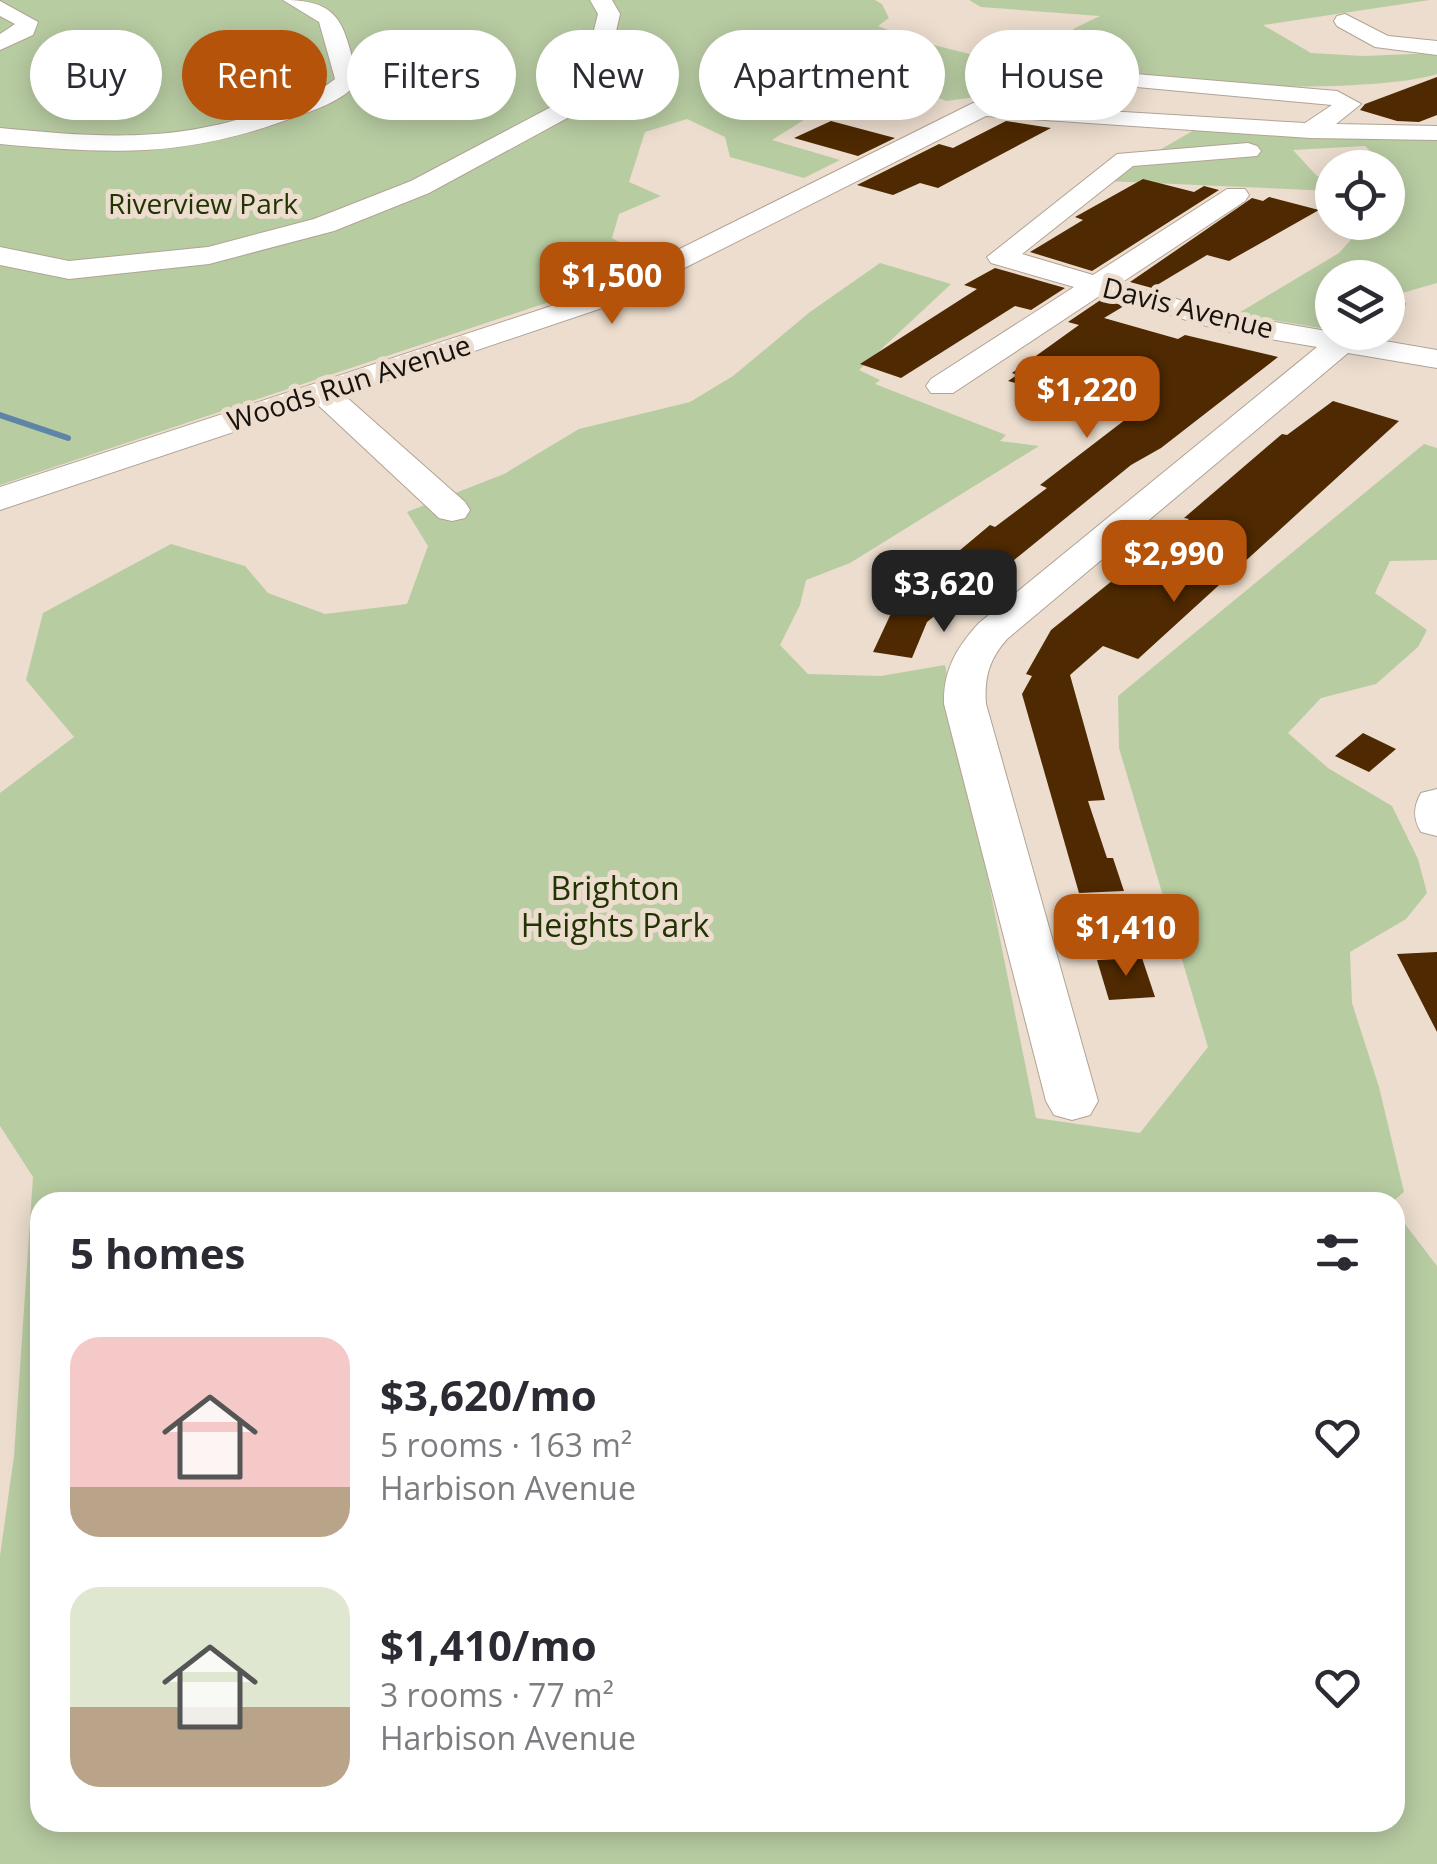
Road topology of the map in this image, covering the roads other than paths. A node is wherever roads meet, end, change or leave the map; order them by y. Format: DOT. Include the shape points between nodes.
graph roads {
  1 [pos="294,0"];
  2 [pos="602,0"];
  3 [pos="5,13"];
  4 [pos="1345,21"];
  5 [pos="0,43"];
  6 [pos="1426,48"];
  7 [pos="1139,81"];
  8 [pos="1310,131"];
  9 [pos="1437,133"];
  10 [pos="0,136"];
  11 [pos="1437,141"];
  12 [pos="1236,195"];
  13 [pos="0,256"];
  14 [pos="81,278"];
  15 [pos="1095,284"];
  16 [pos="52,296"];
  17 [pos="1315,326"];
  18 [pos="1405,342"];
  19 [pos="1346,350"];
  20 [pos="1437,359"];
  21 [pos="942,386"];
  22 [pos="322,392"];
  23 [pos="0,499"];
  24 [pos="452,510"];
  25 [pos="1072,1101"];
  1 -- 10 [label="street" via="330,21 347,81 330,94 204,136 149,146"];
  2 -- 14 [label="street" via="608,14 592,83 562,111 420,188 324,224 156,262 123,282"];
  3 -- 5 [label="street" via="27,22 26,30"];
  4 -- 6 [label="street" via="1373,39"];
  7 -- 8 [label="street" via="1349,104"];
  8 -- 9 [label="street, Woods Run Avenue"];
  8 -- 22 [label="street, Woods Run Avenue" via="982,108 601,299"];
  11 -- 15 [label="street, Davis Avenue" via="1132,158 1001,257"];
  12 -- 15 [label="street"];
  13 -- 14 [label="street"];
  14 -- 16 [label="street"];
  15 -- 17 [label="street, Davis Avenue" via="1234,325"];
  15 -- 21 [label="street"];
  18 -- 20 [label="street, Davis Avenue"];
  19 -- 25 [label="street" via="993,631 965,673 965,704"];
  22 -- 23 [label="street, Woods Run Avenue"];
  22 -- 24 [label="street"];
}
